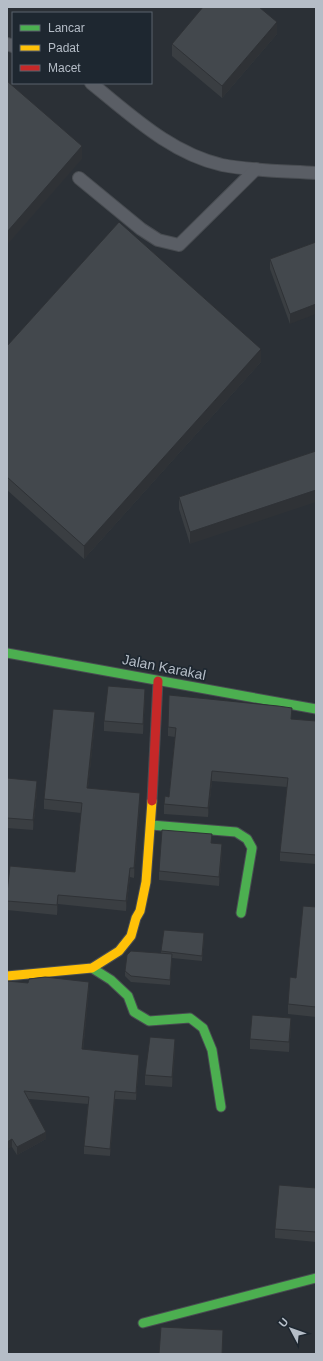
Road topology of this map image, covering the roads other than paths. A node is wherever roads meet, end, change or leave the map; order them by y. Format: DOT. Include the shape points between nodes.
graph roads {
  1 [pos="92,84"];
  2 [pos="256,170"];
  3 [pos="316,173"];
  4 [pos="79,178"];
  5 [pos="7,653"];
  6 [pos="158,681"];
  7 [pos="316,708"];
  8 [pos="151,825"];
  9 [pos="241,913"];
  10 [pos="92,968"];
  11 [pos="7,976"];
  12 [pos="221,1107"];
  13 [pos="316,1278"];
  14 [pos="143,1323"];
  1 -- 2 [label="lane" via="159,137 177,148 221,164"];
  2 -- 3 [label="lane"];
  2 -- 4 [label="lane" via="179,245 158,240 141,229"];
  5 -- 6 [label="street, Jalan Karakal"];
  6 -- 7 [label="street, Jalan Karakal"];
  6 -- 8 [label="street"];
  8 -- 9 [label="street" via="236,832 246,839 252,848"];
  8 -- 10 [label="street" via="144,894 131,936 119,951"];
  10 -- 11 [label="street"];
  10 -- 12 [label="street" via="111,980 128,996 134,1012 149,1021 190,1018 203,1028 212,1050"];
  13 -- 14 [label="street"];
}
